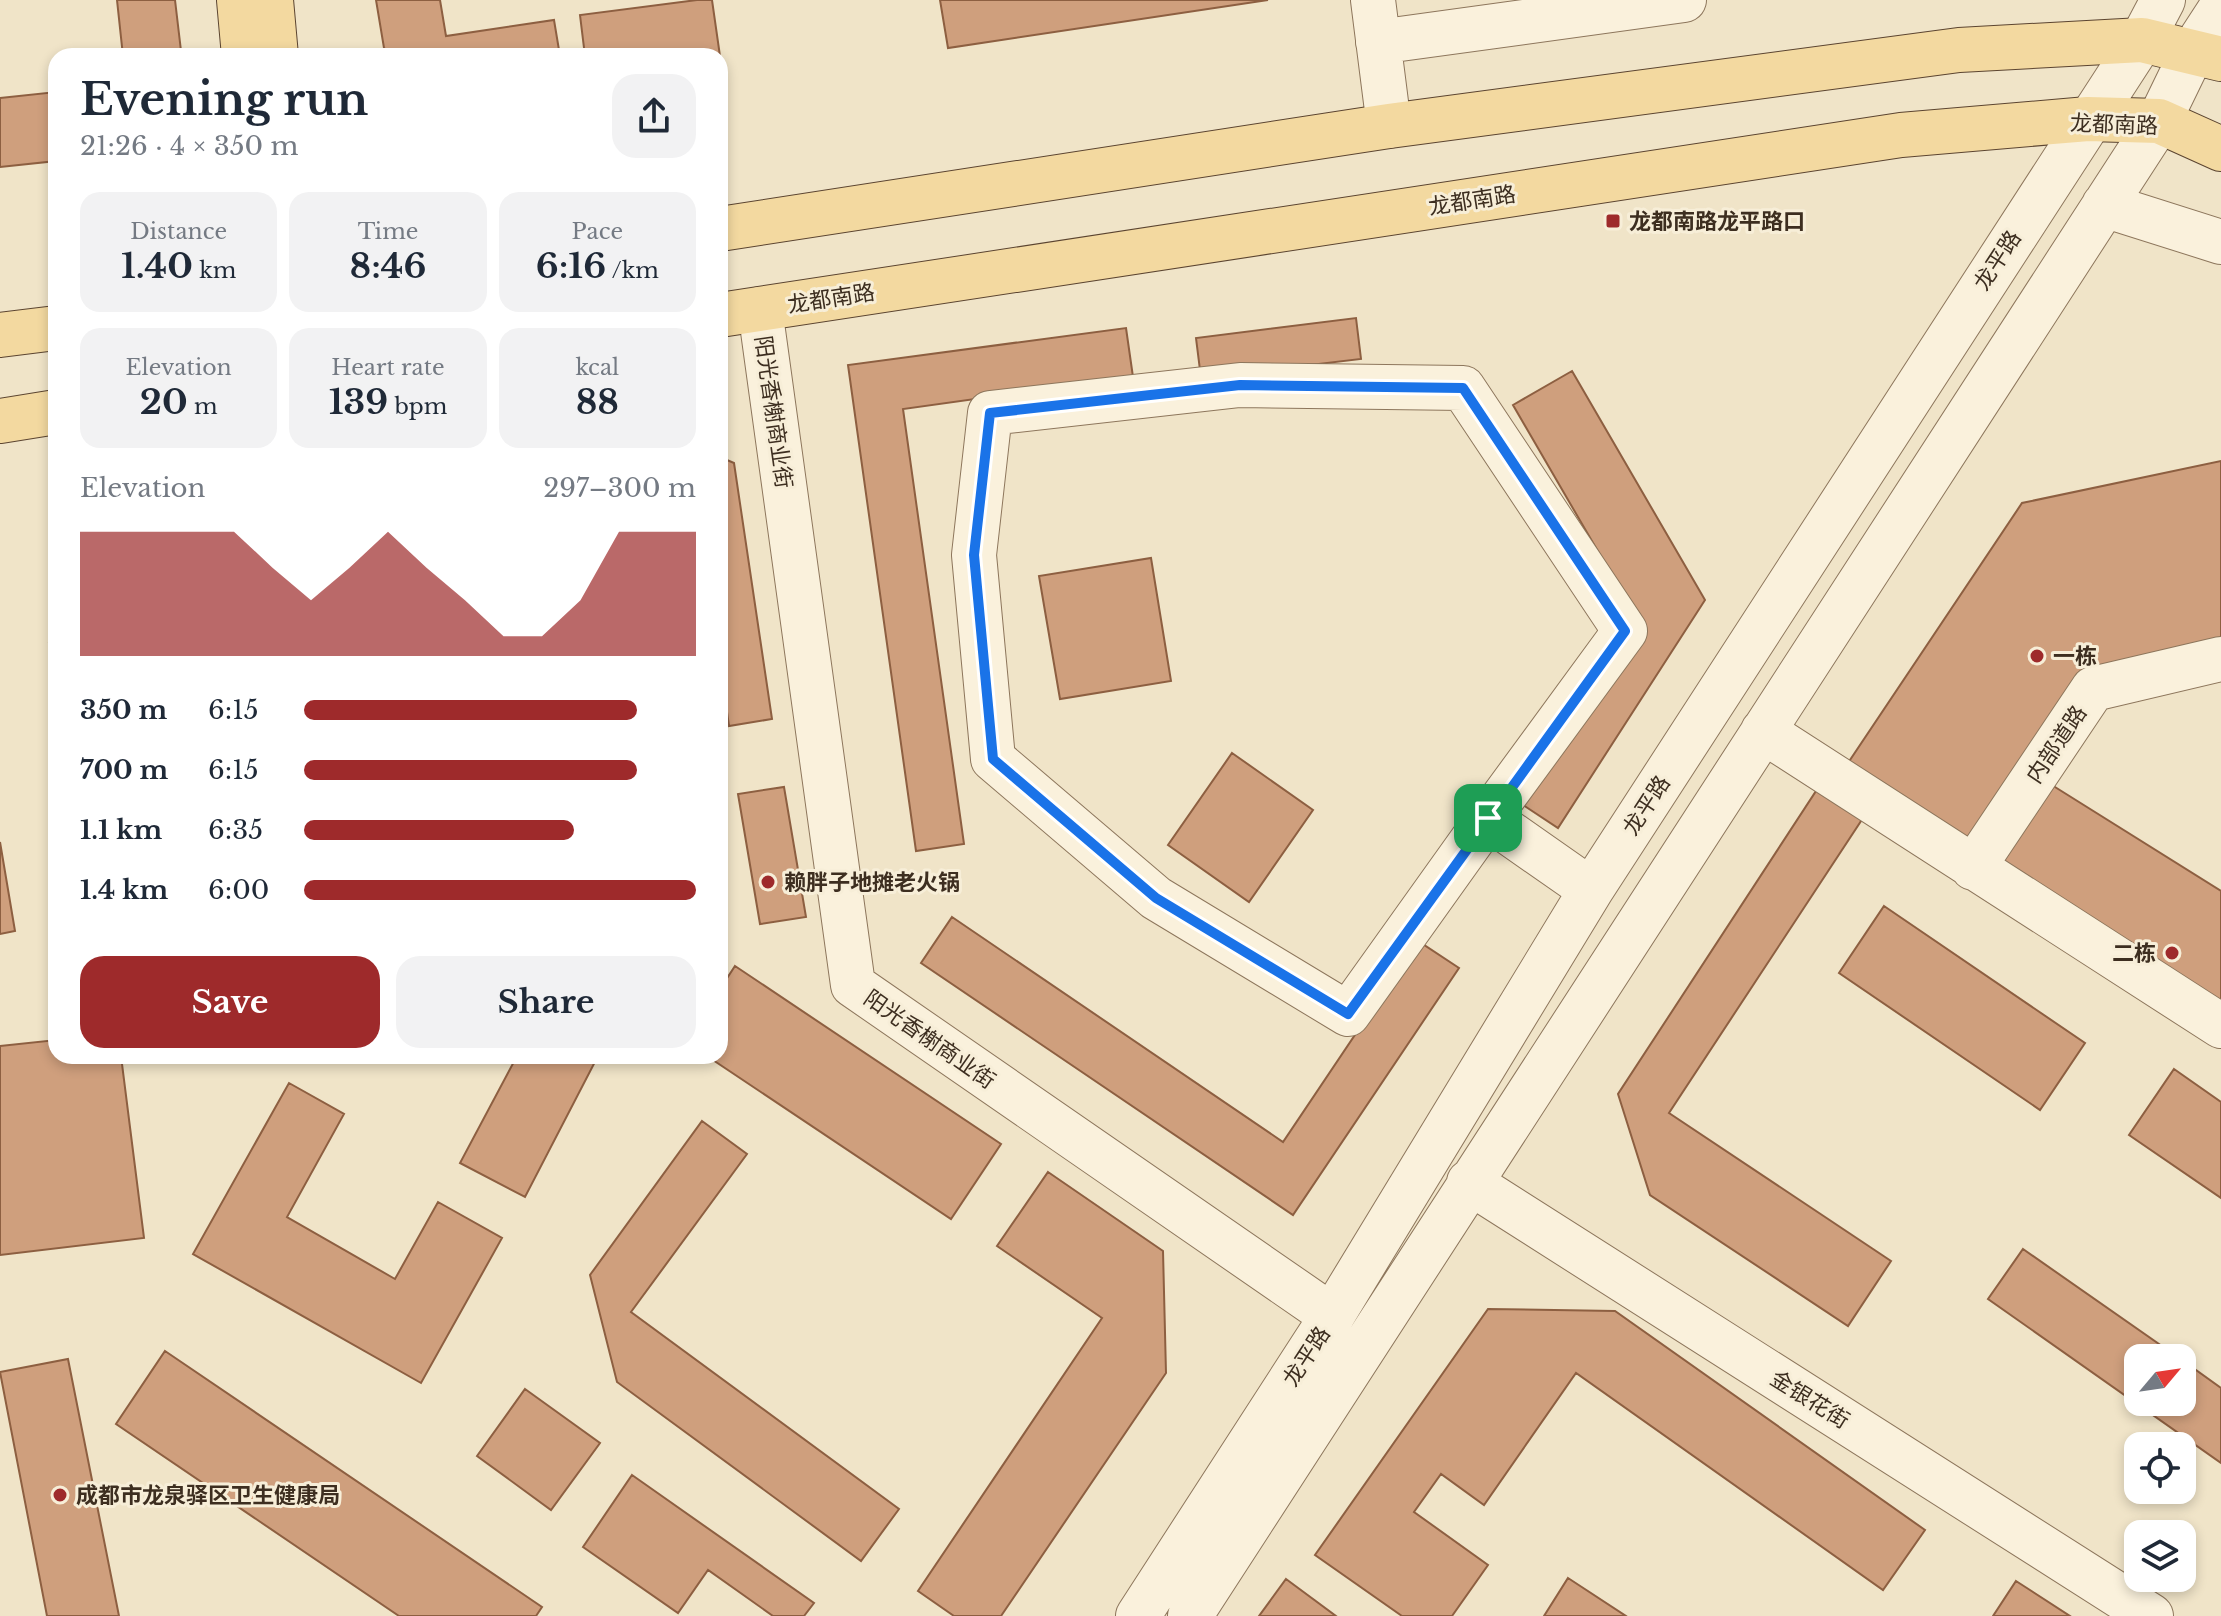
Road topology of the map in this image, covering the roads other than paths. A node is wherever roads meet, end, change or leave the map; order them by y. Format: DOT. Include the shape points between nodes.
graph roads {
  1 [pos="239,0"];
  2 [pos="271,0"];
  3 [pos="1684,0"];
  4 [pos="2163,0"];
  5 [pos="2221,8"];
  6 [pos="1376,21"];
  7 [pos="2142,40"];
  8 [pos="243,48"];
  9 [pos="275,48"];
  10 [pos="2207,55"];
  11 [pos="2088,119"];
  12 [pos="2159,121"];
  13 [pos="1389,126"];
  14 [pos="2221,149"];
  15 [pos="2104,205"];
  16 [pos="728,228"];
  17 [pos="2221,242"];
  18 [pos="740,312"];
  19 [pos="48,329"];
  20 [pos="0,335"];
  21 [pos="48,413"];
  22 [pos="0,421"];
  23 [pos="2221,659"];
  24 [pos="1763,731"];
  25 [pos="1488,818"];
  26 [pos="1973,868"];
  27 [pos="1591,890"];
  28 [pos="2221,1026"];
  29 [pos="1469,1182"];
  30 [pos="1332,1316"];
  31 [pos="1138,1616"];
  32 [pos="1190,1616"];
  33 [pos="2151,1616"];
  1 -- 8 [label="main road"];
  2 -- 9 [label="main road"];
  3 -- 6 [label="street"];
  4 -- 7 [label="street, 龙平路"];
  5 -- 10 [label="street, 龙平路"];
  6 -- 13 [label="street"];
  7 -- 10 [label="main road"];
  7 -- 11 [label="street, 龙平路"];
  7 -- 13 [label="main road" via="1959,50"];
  10 -- 12 [label="street, 龙平路"];
  11 -- 12 [label="main road, 龙都南路"];
  11 -- 18 [label="main road, 龙都南路" via="1901,135"];
  11 -- 27 [label="street, 龙平路"];
  12 -- 14 [label="main road, 龙都南路"];
  12 -- 15 [label="street, 龙平路"];
  13 -- 16 [label="main road"];
  15 -- 17 [label="street"];
  15 -- 24 [label="street, 龙平路"];
  18 -- 30 [label="street, 阳光香榭商业街" via="853,985"];
  19 -- 20 [label="main road"];
  21 -- 22 [label="main road"];
  23 -- 26 [label="street, 内部道路" via="2093,689"];
  24 -- 26 [label="street"];
  24 -- 29 [label="street, 龙平路"];
  25 -- 25 [label="street" via="1625,631 1463,388 1240,385 990,413 974,555 993,759 1156,898 1348,1014"];
  25 -- 27 [label="street"];
  26 -- 28 [label="street"];
  27 -- 30 [label="street, 龙平路"];
  29 -- 32 [label="street, 龙平路"];
  29 -- 33 [label="street, 金银花街"];
  30 -- 31 [label="street, 龙平路"];
}
